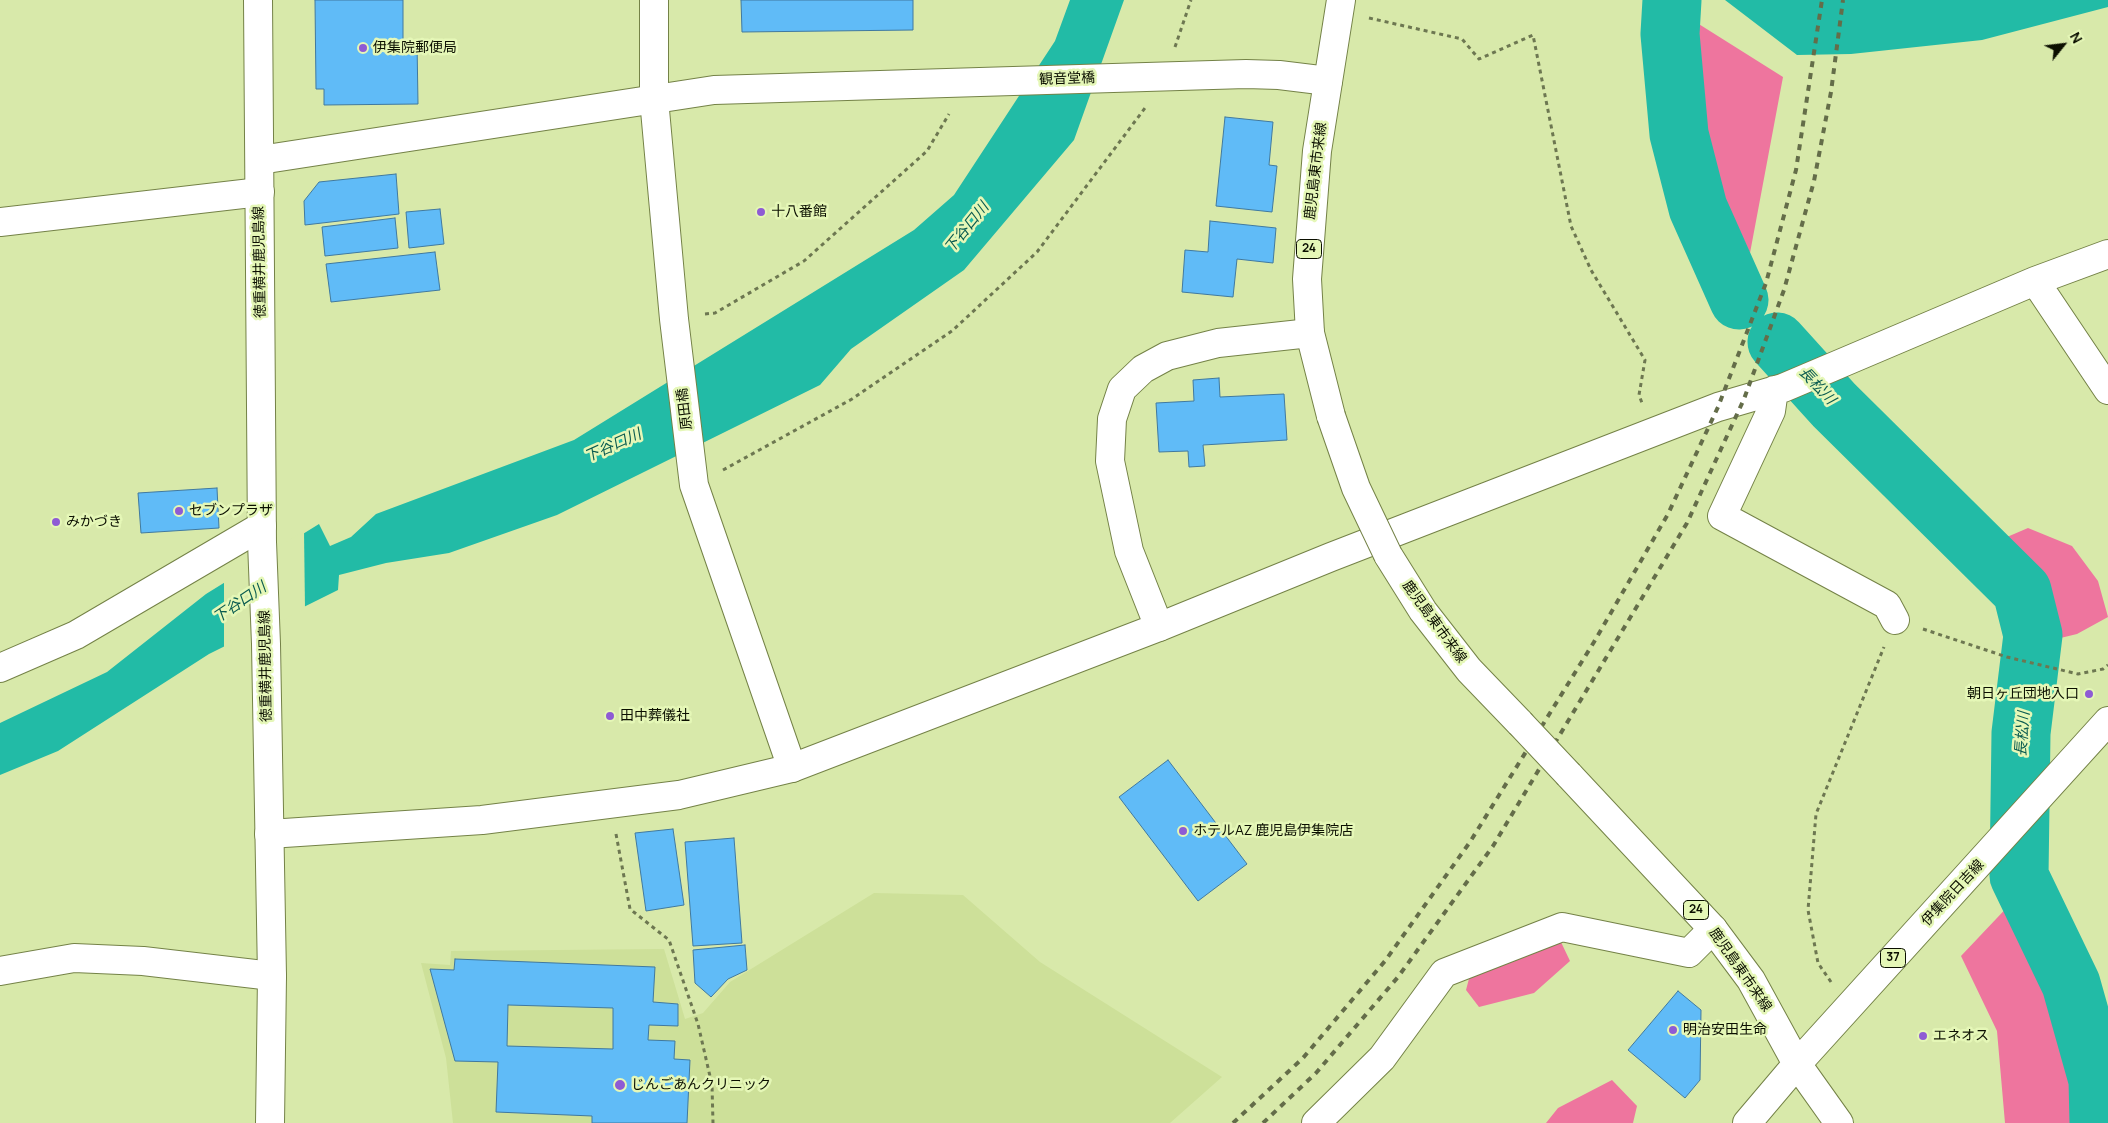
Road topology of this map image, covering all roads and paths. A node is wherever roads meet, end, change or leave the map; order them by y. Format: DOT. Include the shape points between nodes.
graph roads {
  1 [pos="258,0"];
  2 [pos="654,0"];
  3 [pos="1191,0"];
  4 [pos="1340,6"];
  5 [pos="1160,76"];
  6 [pos="1328,81"];
  7 [pos="974,82"];
  8 [pos="654,99"];
  9 [pos="260,160"];
  10 [pos="260,192"];
  11 [pos="0,222"];
  12 [pos="2108,254"];
  13 [pos="2035,281"];
  14 [pos="674,319"];
  15 [pos="1310,333"];
  16 [pos="1778,389"];
  17 [pos="2108,390"];
  18 [pos="1652,433"];
  19 [pos="693,478"];
  20 [pos="262,534"];
  21 [pos="1895,620"];
  22 [pos="1159,627"];
  23 [pos="2108,665"];
  24 [pos="0,668"];
  25 [pos="2108,721"];
  26 [pos="792,768"];
  27 [pos="611,803"];
  28 [pos="269,834"];
  29 [pos="1713,929"];
  30 [pos="0,971"];
  31 [pos="272,976"];
  32 [pos="1849,1006"];
  33 [pos="1797,1064"];
  34 [pos="270,1123"];
  35 [pos="713,1123"];
  36 [pos="1316,1123"];
  37 [pos="1747,1123"];
  38 [pos="1839,1123"];
  1 -- 9 [label="street, 徳重横井鹿児島線"];
  2 -- 8 [label="street, 原田橋"];
  3 -- 5 [label="path"];
  4 -- 6 [label="street, 鹿児島東市来線 / 24"];
  4 -- 18 [label="path" via="1462,39 1479,59 1533,34 1572,226 1591,270 1645,360 1639,396"];
  5 -- 6 [label="street, 観音堂橋" via="1271,74"];
  5 -- 7 [label="street, 観音堂橋"];
  5 -- 19 [label="path" via="1146,107 1037,252 952,331 852,399"];
  6 -- 15 [label="street, 鹿児島東市来線 / 24" via="1310,227 1307,279"];
  7 -- 8 [label="street, 観音堂橋" via="714,90"];
  7 -- 14 [label="path" via="927,151 804,261 715,312"];
  8 -- 9 [label="street, 観音堂橋"];
  8 -- 14 [label="street, 原田橋"];
  9 -- 10 [label="street, 徳重横井鹿児島線"];
  10 -- 11 [label="street"];
  10 -- 20 [label="street, 徳重横井鹿児島線"];
  12 -- 13 [label="street"];
  13 -- 16 [label="street"];
  13 -- 17 [label="street"];
  14 -- 19 [label="street, 原田橋"];
  15 -- 22 [label="street" via="1218,343 1167,356 1144,369 1122,389 1112,419 1110,461 1129,551"];
  15 -- 29 [label="street, 鹿児島東市来線 / 24, bridge" via="1331,416 1356,488 1388,555 1423,611 1469,670"];
  16 -- 18 [label="street" via="1718,407"];
  16 -- 21 [label="street" via="1722,516 1887,605"];
  18 -- 22 [label="street"];
  19 -- 26 [label="street, 原田橋"];
  20 -- 24 [label="street" via="76,635"];
  20 -- 28 [label="street, 徳重横井鹿児島線"];
  21 -- 23 [label="path" via="2007,657 2078,674"];
  21 -- 32 [label="path" via="1816,814 1808,910 1818,963"];
  22 -- 26 [label="street"];
  25 -- 32 [label="street, 伊集院日吉線 / 37"];
  26 -- 27 [label="street" via="678,795"];
  27 -- 28 [label="street" via="482,820"];
  27 -- 35 [label="path" via="630,909 669,940 698,1024 712,1085"];
  28 -- 31 [label="street, 徳重横井鹿児島線"];
  29 -- 33 [label="street, 鹿児島東市来線 / 24" via="1751,980"];
  29 -- 36 [label="street" via="1689,953 1562,927 1444,972 1382,1058"];
  30 -- 31 [label="street" via="74,958 143,961"];
  31 -- 34 [label="street, 徳重横井鹿児島線"];
  32 -- 33 [label="street, 伊集院日吉線 / 37"];
  33 -- 37 [label="street"];
  33 -- 38 [label="street, 鹿児島東市来線"];
}
